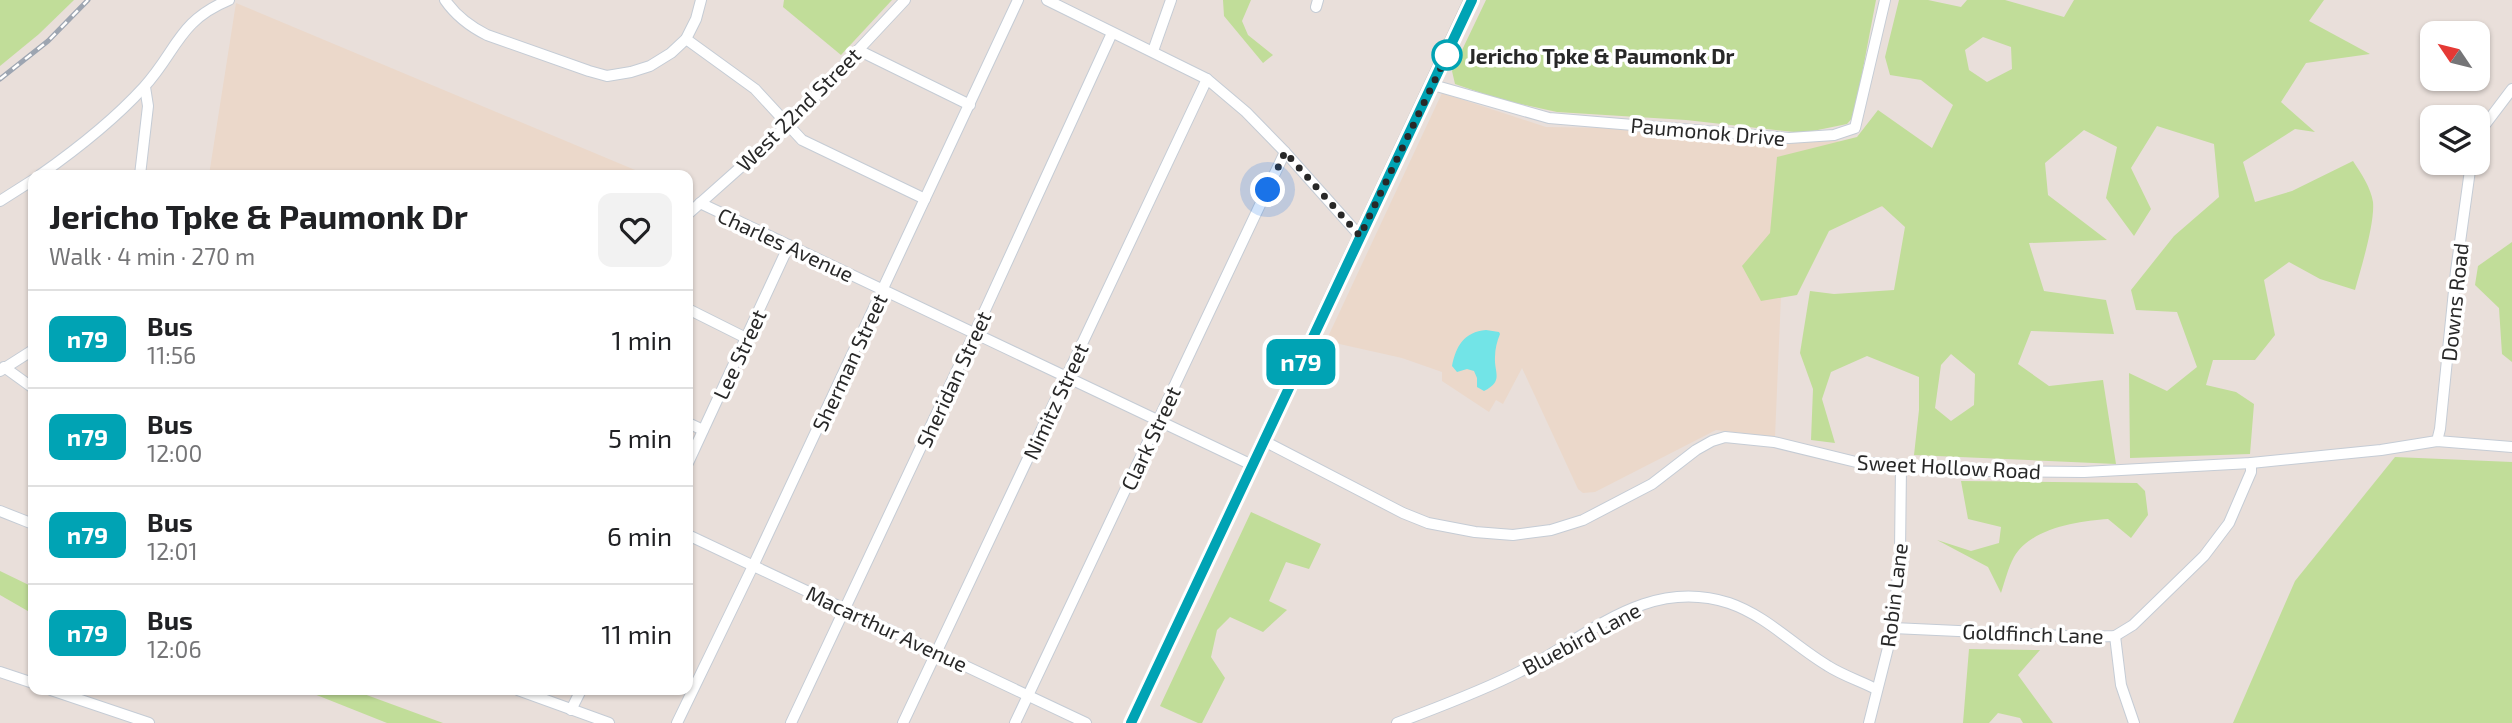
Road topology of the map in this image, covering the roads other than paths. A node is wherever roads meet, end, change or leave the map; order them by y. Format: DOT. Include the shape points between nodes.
graph roads {
  1 [pos="229,0"];
  2 [pos="444,0"];
  3 [pos="701,0"];
  4 [pos="905,0"];
  5 [pos="1018,0"];
  6 [pos="1171,0"];
  7 [pos="1472,0"];
  8 [pos="1885,0"];
  9 [pos="1050,1"];
  10 [pos="1112,33"];
  11 [pos="686,39"];
  12 [pos="858,50"];
  13 [pos="1153,51"];
  14 [pos="1207,79"];
  15 [pos="1433,85"];
  16 [pos="145,87"];
  17 [pos="2512,89"];
  18 [pos="970,105"];
  19 [pos="2490,118"];
  20 [pos="788,125"];
  21 [pos="1285,152"];
  22 [pos="46,170"];
  23 [pos="141,170"];
  24 [pos="2469,175"];
  25 [pos="28,183"];
  26 [pos="925,199"];
  27 [pos="0,201"];
  28 [pos="700,204"];
  29 [pos="693,210"];
  30 [pos="1360,236"];
  31 [pos="789,246"];
  32 [pos="883,290"];
  33 [pos="693,312"];
  34 [pos="975,332"];
  35 [pos="746,338"];
  36 [pos="28,353"];
  37 [pos="2,369"];
  38 [pos="1066,376"];
  39 [pos="28,385"];
  40 [pos="1158,420"];
  41 [pos="693,425"];
  42 [pos="704,430"];
  43 [pos="1264,441"];
  44 [pos="2437,442"];
  45 [pos="2512,447"];
  46 [pos="693,453"];
  47 [pos="2251,463"];
  48 [pos="1252,465"];
  49 [pos="1901,466"];
  50 [pos="0,511"];
  51 [pos="28,522"];
  52 [pos="693,537"];
  53 [pos="753,566"];
  54 [pos="845,609"];
  55 [pos="1892,628"];
  56 [pos="2115,636"];
  57 [pos="937,652"];
  58 [pos="0,672"];
  59 [pos="28,681"];
  60 [pos="1876,688"];
  61 [pos="693,690"];
  62 [pos="1028,694"];
  63 [pos="66,695"];
  64 [pos="531,695"];
  65 [pos="578,695"];
  66 [pos="691,695"];
  67 [pos="571,710"];
  68 [pos="149,723"];
  69 [pos="609,723"];
  70 [pos="677,723"];
  71 [pos="791,723"];
  72 [pos="904,723"];
  73 [pos="1015,723"];
  74 [pos="1086,723"];
  75 [pos="1131,723"];
  76 [pos="1396,723"];
  77 [pos="1869,723"];
  78 [pos="2134,723"];
  1 -- 16 [label="street" via="209,8 188,26"];
  2 -- 11 [label="street" via="455,14 487,35 607,76 650,66"];
  3 -- 11 [label="street"];
  4 -- 12 [label="street, West 22nd Street"];
  5 -- 18 [label="street, Sherman Street"];
  6 -- 13 [label="street"];
  7 -- 15 [label="main road"];
  8 -- 15 [label="street, Paumonok Drive" via="1855,128 1834,135 1789,138 1549,118"];
  9 -- 10 [label="street"];
  10 -- 13 [label="street"];
  10 -- 34 [label="street, Sheridan Street"];
  11 -- 20 [label="street" via="755,89"];
  12 -- 18 [label="street"];
  12 -- 20 [label="street, West 22nd Street"];
  13 -- 14 [label="street"];
  14 -- 21 [label="street"];
  14 -- 38 [label="street, Nimitz Street"];
  15 -- 30 [label="main road"];
  16 -- 22 [label="street"];
  16 -- 23 [label="street" via="148,106"];
  17 -- 19 [label="street"];
  18 -- 26 [label="street, Sherman Street"];
  20 -- 26 [label="street" via="802,140"];
  20 -- 28 [label="street, West 22nd Street"];
  21 -- 30 [label="street"];
  21 -- 40 [label="street, Clark Street"];
  24 -- 44 [label="street, Downs Road"];
  25 -- 27 [label="street"];
  26 -- 32 [label="street, Sherman Street"];
  28 -- 29 [label="street, West 22nd Street"];
  28 -- 31 [label="street, Charles Avenue"];
  30 -- 43 [label="main road"];
  31 -- 32 [label="street, Charles Avenue"];
  31 -- 35 [label="street, Lee Street"];
  32 -- 34 [label="street, Charles Avenue"];
  32 -- 53 [label="street, Sherman Street"];
  33 -- 35 [label="street"];
  34 -- 38 [label="street, Charles Avenue"];
  34 -- 54 [label="street, Sheridan Street"];
  35 -- 42 [label="street, Lee Street"];
  36 -- 37 [label="street"];
  37 -- 39 [label="street"];
  38 -- 40 [label="street, Charles Avenue"];
  38 -- 57 [label="street, Nimitz Street"];
  40 -- 48 [label="street, Charles Avenue"];
  40 -- 62 [label="street, Clark Street"];
  41 -- 42 [label="street"];
  42 -- 46 [label="street, Lee Street"];
  43 -- 48 [label="main road"];
  43 -- 49 [label="street, Sweet Hollow Road" via="1427,523 1513,535 1551,530 1594,515 1652,484 1696,450 1725,437 1774,442 1856,463"];
  44 -- 45 [label="street, Sweet Hollow Road"];
  44 -- 47 [label="street, Sweet Hollow Road"];
  47 -- 49 [label="street, Sweet Hollow Road" via="2084,472"];
  47 -- 56 [label="street, Goldfinch Lane" via="2222,534 2151,610"];
  48 -- 75 [label="main road"];
  49 -- 55 [label="street, Robin Lane" via="1900,552"];
  50 -- 51 [label="street"];
  52 -- 53 [label="street, Macarthur Avenue"];
  53 -- 54 [label="street, Macarthur Avenue"];
  53 -- 61 [label="street, Sherman Street"];
  54 -- 57 [label="street, Macarthur Avenue"];
  54 -- 71 [label="street, Sheridan Street"];
  55 -- 56 [label="street, Goldfinch Lane"];
  55 -- 60 [label="street, Robin Lane"];
  56 -- 78 [label="street" via="2121,685"];
  57 -- 62 [label="street, Macarthur Avenue"];
  57 -- 72 [label="street, Nimitz Street"];
  58 -- 59 [label="street"];
  60 -- 76 [label="street, Bluebird Lane" via="1828,667 1748,611 1709,599 1678,597 1629,608 1520,672"];
  60 -- 77 [label="street, Robin Lane"];
  62 -- 73 [label="street, Clark Street"];
  62 -- 74 [label="street, Macarthur Avenue"];
  63 -- 68 [label="street"];
  64 -- 67 [label="street"];
  65 -- 67 [label="street"];
  66 -- 70 [label="street, Sherman Street"];
  67 -- 69 [label="street"];
}
